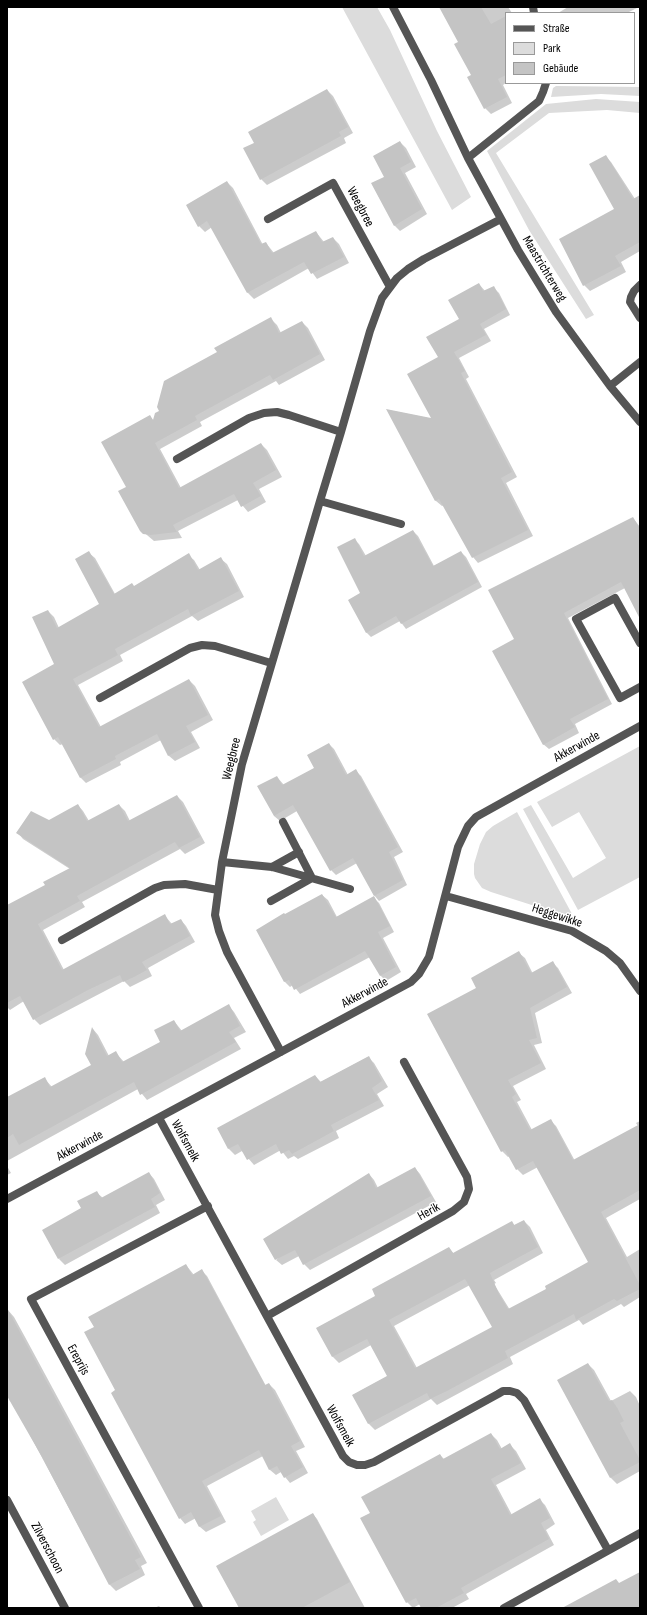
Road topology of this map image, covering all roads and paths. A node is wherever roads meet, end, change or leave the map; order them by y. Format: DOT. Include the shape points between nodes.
graph roads {
  1 [pos="393,7"];
  2 [pos="546,84"];
  3 [pos="468,158"];
  4 [pos="268,219"];
  5 [pos="501,219"];
  6 [pos="640,285"];
  7 [pos="390,287"];
  8 [pos="640,318"];
  9 [pos="640,362"];
  10 [pos="610,386"];
  11 [pos="640,422"];
  12 [pos="341,432"];
  13 [pos="177,459"];
  14 [pos="320,501"];
  15 [pos="401,524"];
  16 [pos="640,643"];
  17 [pos="271,663"];
  18 [pos="639,688"];
  19 [pos="100,698"];
  20 [pos="640,726"];
  21 [pos="283,822"];
  22 [pos="299,852"];
  23 [pos="222,862"];
  24 [pos="272,867"];
  25 [pos="312,878"];
  26 [pos="350,889"];
  27 [pos="218,890"];
  28 [pos="446,896"];
  29 [pos="271,901"];
  30 [pos="62,940"];
  31 [pos="640,991"];
  32 [pos="281,1052"];
  33 [pos="404,1062"];
  34 [pos="158,1118"];
  35 [pos="7,1199"];
  36 [pos="208,1206"];
  37 [pos="267,1316"];
  38 [pos="7,1500"];
  39 [pos="640,1533"];
  40 [pos="608,1550"];
  41 [pos="518,1605"];
  42 [pos="65,1608"];
  43 [pos="199,1608"];
  44 [pos="504,1608"];
  1 -- 3 [label="street, Maastrichterweg"];
  2 -- 3 [label="street" via="539,101"];
  3 -- 5 [label="street, Maastrichterweg"];
  4 -- 7 [label="street, Weegbree" via="333,183"];
  5 -- 7 [label="street, Weegbree" via="424,259 408,269"];
  5 -- 10 [label="street, Maastrichterweg" via="556,312"];
  6 -- 8 [label="street" via="634,291 630,302"];
  7 -- 12 [label="street, Weegbree" via="375,315"];
  9 -- 10 [label="street"];
  10 -- 11 [label="street, Maastrichterweg"];
  12 -- 13 [label="street" via="277,412 264,413 249,418"];
  12 -- 14 [label="street, Weegbree"];
  14 -- 15 [label="street"];
  14 -- 17 [label="street, Weegbree"];
  16 -- 18 [label="street" via="615,598 576,619 620,698"];
  17 -- 19 [label="street" via="215,646 202,645 190,648"];
  17 -- 23 [label="street, Weegbree" via="242,764"];
  20 -- 28 [label="street, Akkerwinde" via="476,817 468,826 458,847"];
  21 -- 22 [label="street"];
  22 -- 24 [label="street"];
  22 -- 25 [label="street"];
  23 -- 24 [label="street"];
  23 -- 27 [label="street, Weegbree"];
  24 -- 25 [label="street"];
  25 -- 26 [label="street"];
  25 -- 29 [label="street"];
  27 -- 30 [label="street" via="185,884 164,885"];
  27 -- 32 [label="street, Weegbree" via="215,915 221,938"];
  28 -- 31 [label="street, Heggewikke" via="572,931 606,951 620,963"];
  28 -- 32 [label="street, Akkerwinde" via="429,956 419,974 405,985"];
  32 -- 34 [label="street, Akkerwinde"];
  33 -- 37 [label="street, Herik" via="467,1177 468,1190 464,1202 453,1212"];
  34 -- 35 [label="street, Akkerwinde"];
  34 -- 36 [label="street, Wolfsmelk"];
  36 -- 37 [label="street, Wolfsmelk"];
  36 -- 43 [label="street, Ereprijs" via="31,1299"];
  37 -- 40 [label="street, Wolfsmelk" via="343,1456 357,1465 374,1462 503,1391 517,1393 524,1400"];
  38 -- 42 [label="street, Zilverschoon"];
  39 -- 40 [label="street"];
  40 -- 41 [label="street"];
  41 -- 44 [label="street"];
}
